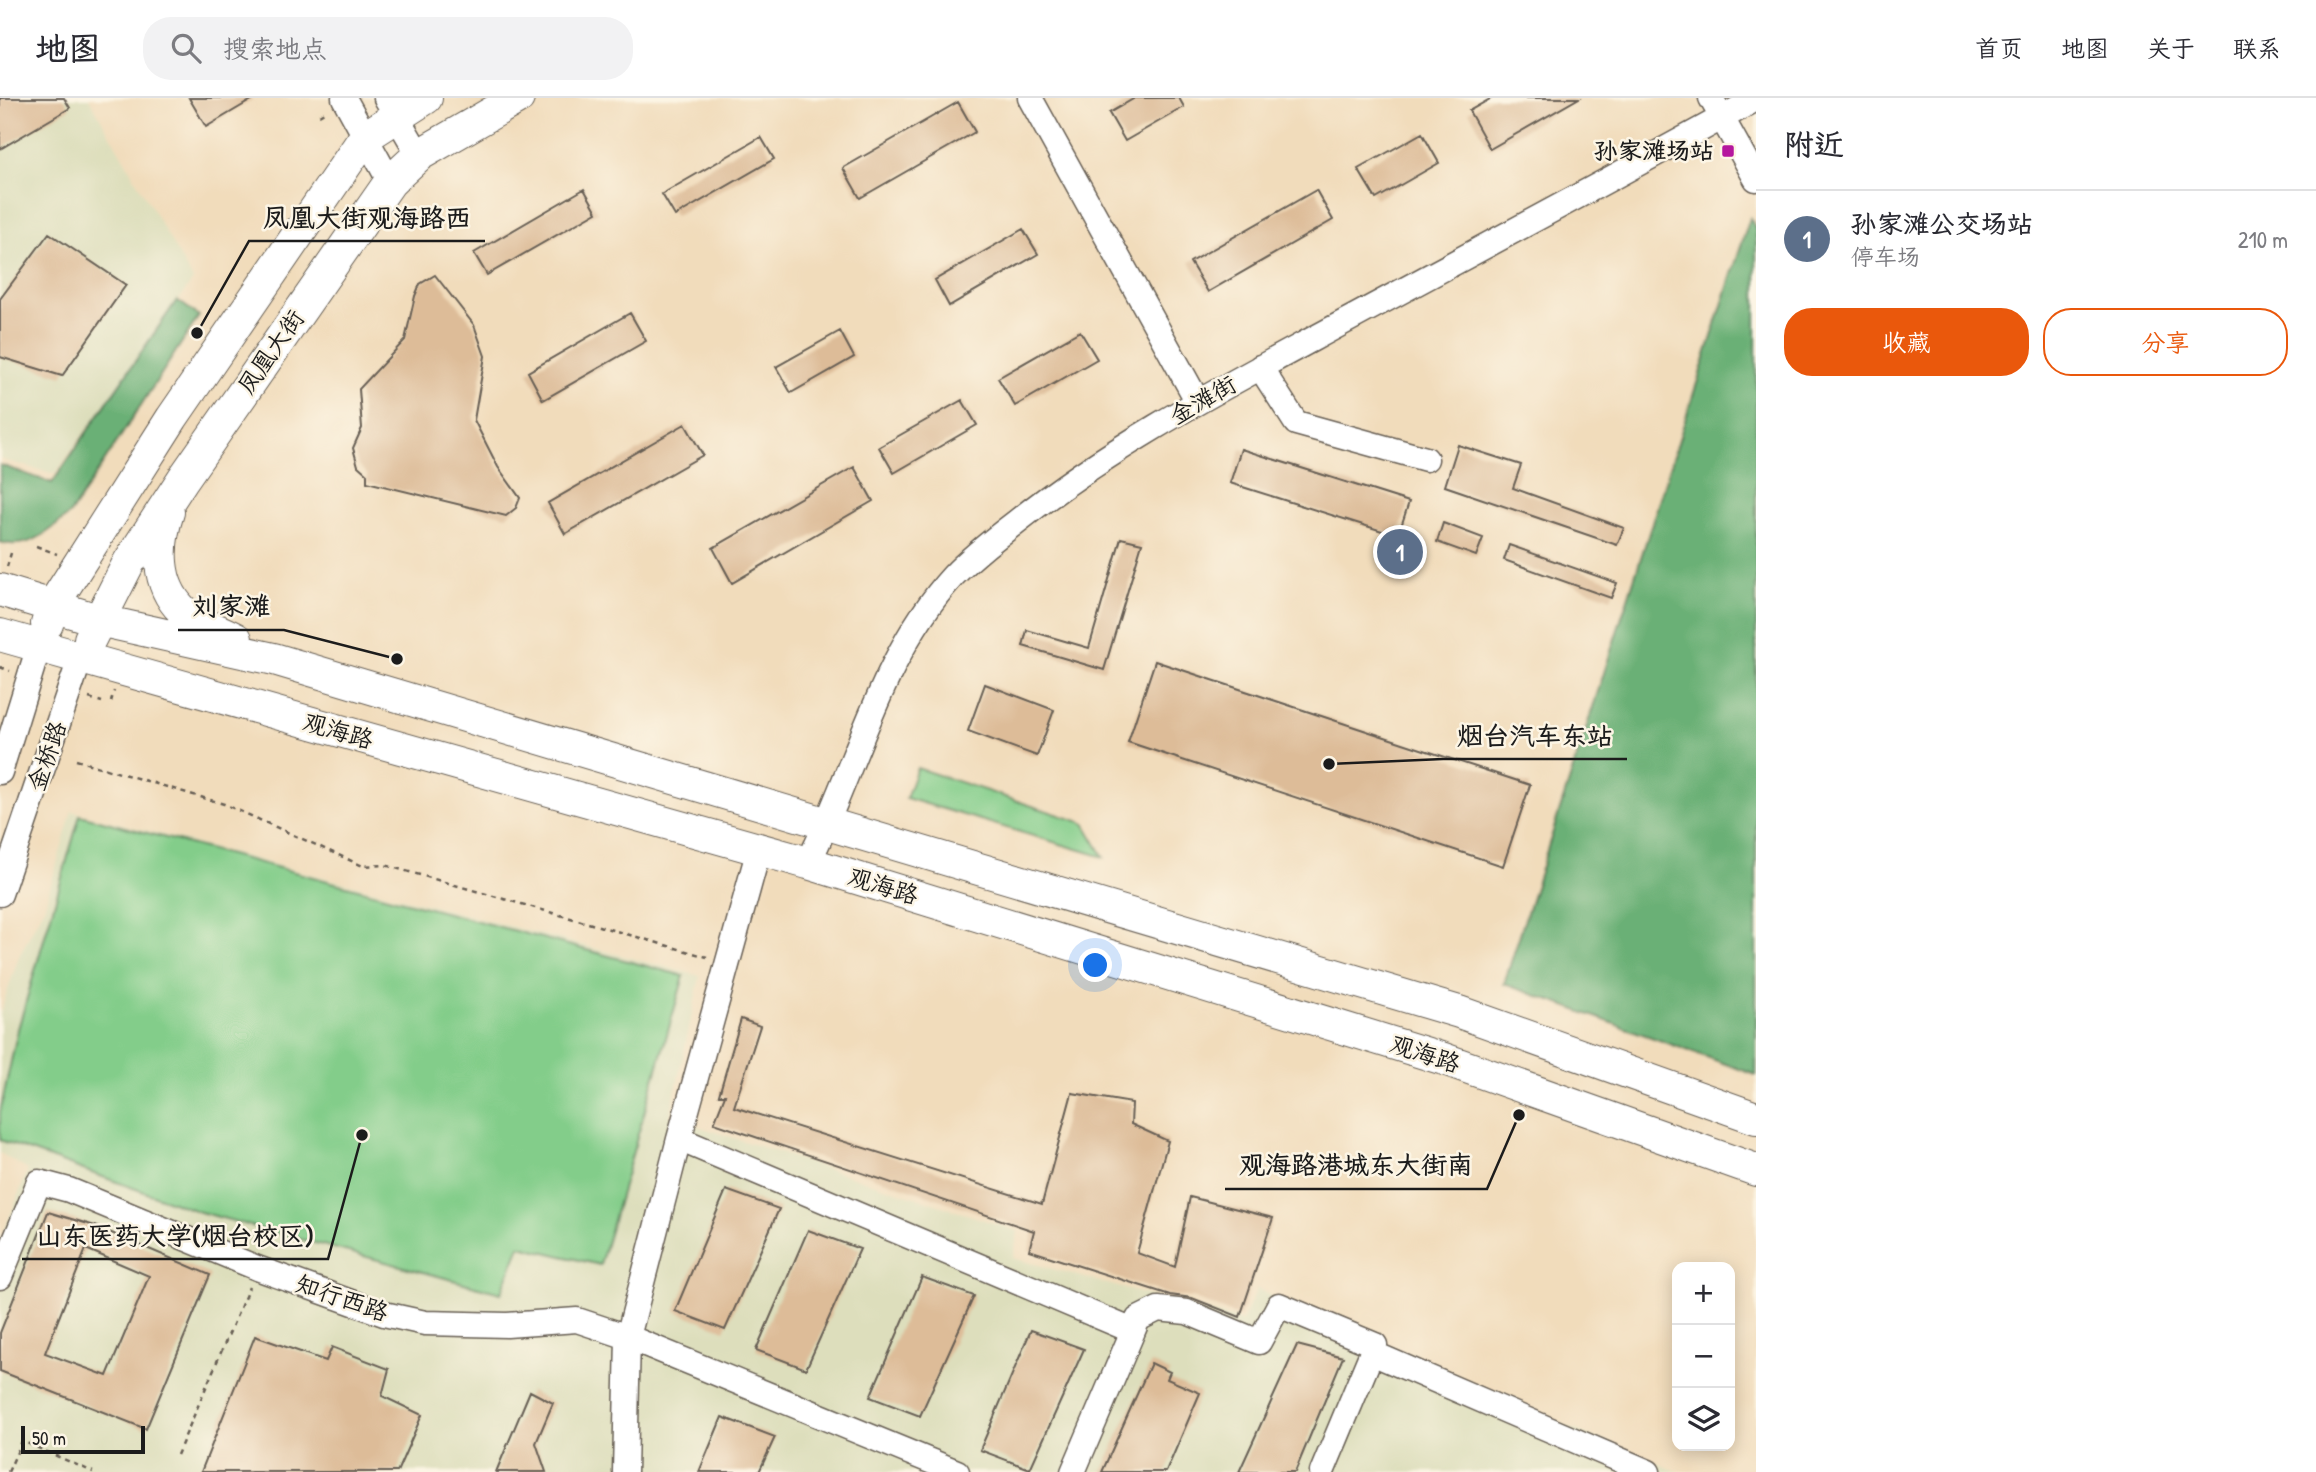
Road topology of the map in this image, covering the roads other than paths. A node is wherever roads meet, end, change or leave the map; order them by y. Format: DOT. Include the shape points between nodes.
graph roads {
  1 [pos="344,98"];
  2 [pos="426,98"];
  3 [pos="518,98"];
  4 [pos="1030,98"];
  5 [pos="1756,99"];
  6 [pos="391,107"];
  7 [pos="1717,108"];
  8 [pos="365,137"];
  9 [pos="419,155"];
  10 [pos="1756,180"];
  11 [pos="390,182"];
  12 [pos="1260,367"];
  13 [pos="1198,402"];
  14 [pos="1426,459"];
  15 [pos="176,490"];
  16 [pos="0,590"];
  17 [pos="53,605"];
  18 [pos="98,620"];
  19 [pos="0,635"];
  20 [pos="39,646"];
  21 [pos="80,659"];
  22 [pos="274,659"];
  23 [pos="0,772"];
  24 [pos="829,823"];
  25 [pos="759,849"];
  26 [pos="808,863"];
  27 [pos="0,894"];
  28 [pos="1756,1118"];
  29 [pos="679,1139"];
  30 [pos="1756,1170"];
  31 [pos="0,1277"];
  32 [pos="1133,1331"];
  33 [pos="628,1337"];
  34 [pos="1371,1353"];
  35 [pos="625,1472"];
  36 [pos="957,1472"];
  37 [pos="1073,1472"];
  38 [pos="1322,1472"];
  39 [pos="1648,1472"];
  1 -- 8 [label="street"];
  2 -- 6 [label="main road, 凤凰大街"];
  3 -- 9 [label="main road, 凤凰大街"];
  4 -- 13 [label="street"];
  5 -- 7 [label="street, 金滩街"];
  6 -- 8 [label="main road, 凤凰大街"];
  6 -- 9 [label="street"];
  7 -- 10 [label="street"];
  7 -- 12 [label="street, 金滩街"];
  8 -- 11 [label="street"];
  8 -- 17 [label="main road, 凤凰大街" via="172,418"];
  9 -- 11 [label="main road, 凤凰大街"];
  11 -- 15 [label="main road, 凤凰大街"];
  12 -- 13 [label="street, 金滩街"];
  12 -- 14 [label="street" via="1296,423"];
  13 -- 24 [label="street, 金滩街" via="1068,480 953,576 912,631 877,702"];
  15 -- 18 [label="main road, 凤凰大街"];
  15 -- 22 [label="main road" via="160,558 167,590 183,612"];
  16 -- 17 [label="main road, 观海路"];
  17 -- 18 [label="main road, 观海路"];
  17 -- 20 [label="main road, 凤凰大街"];
  18 -- 21 [label="main road, 凤凰大街"];
  18 -- 22 [label="main road, 观海路"];
  19 -- 20 [label="main road, 观海路"];
  20 -- 21 [label="main road, 观海路"];
  20 -- 23 [label="street, 金桥路"];
  21 -- 25 [label="main road, 观海路"];
  21 -- 27 [label="street, 金桥路"];
  22 -- 24 [label="main road, 观海路"];
  24 -- 26 [label="street, 金滩街"];
  24 -- 28 [label="main road, 观海路" via="1459,1012"];
  25 -- 26 [label="main road, 观海路"];
  25 -- 29 [label="street"];
  26 -- 30 [label="main road, 观海路" via="1444,1059"];
  29 -- 32 [label="street"];
  29 -- 33 [label="street"];
  31 -- 33 [label="street, 知行西路" via="39,1182 338,1299 425,1323 507,1325 577,1320"];
  32 -- 34 [label="street" via="1138,1319 1158,1309 1187,1312 1259,1342 1279,1305 1375,1345"];
  32 -- 37 [label="street"];
  33 -- 35 [label="street"];
  33 -- 36 [label="street, 知行西路"];
  34 -- 38 [label="street"];
  34 -- 39 [label="street"];
}
